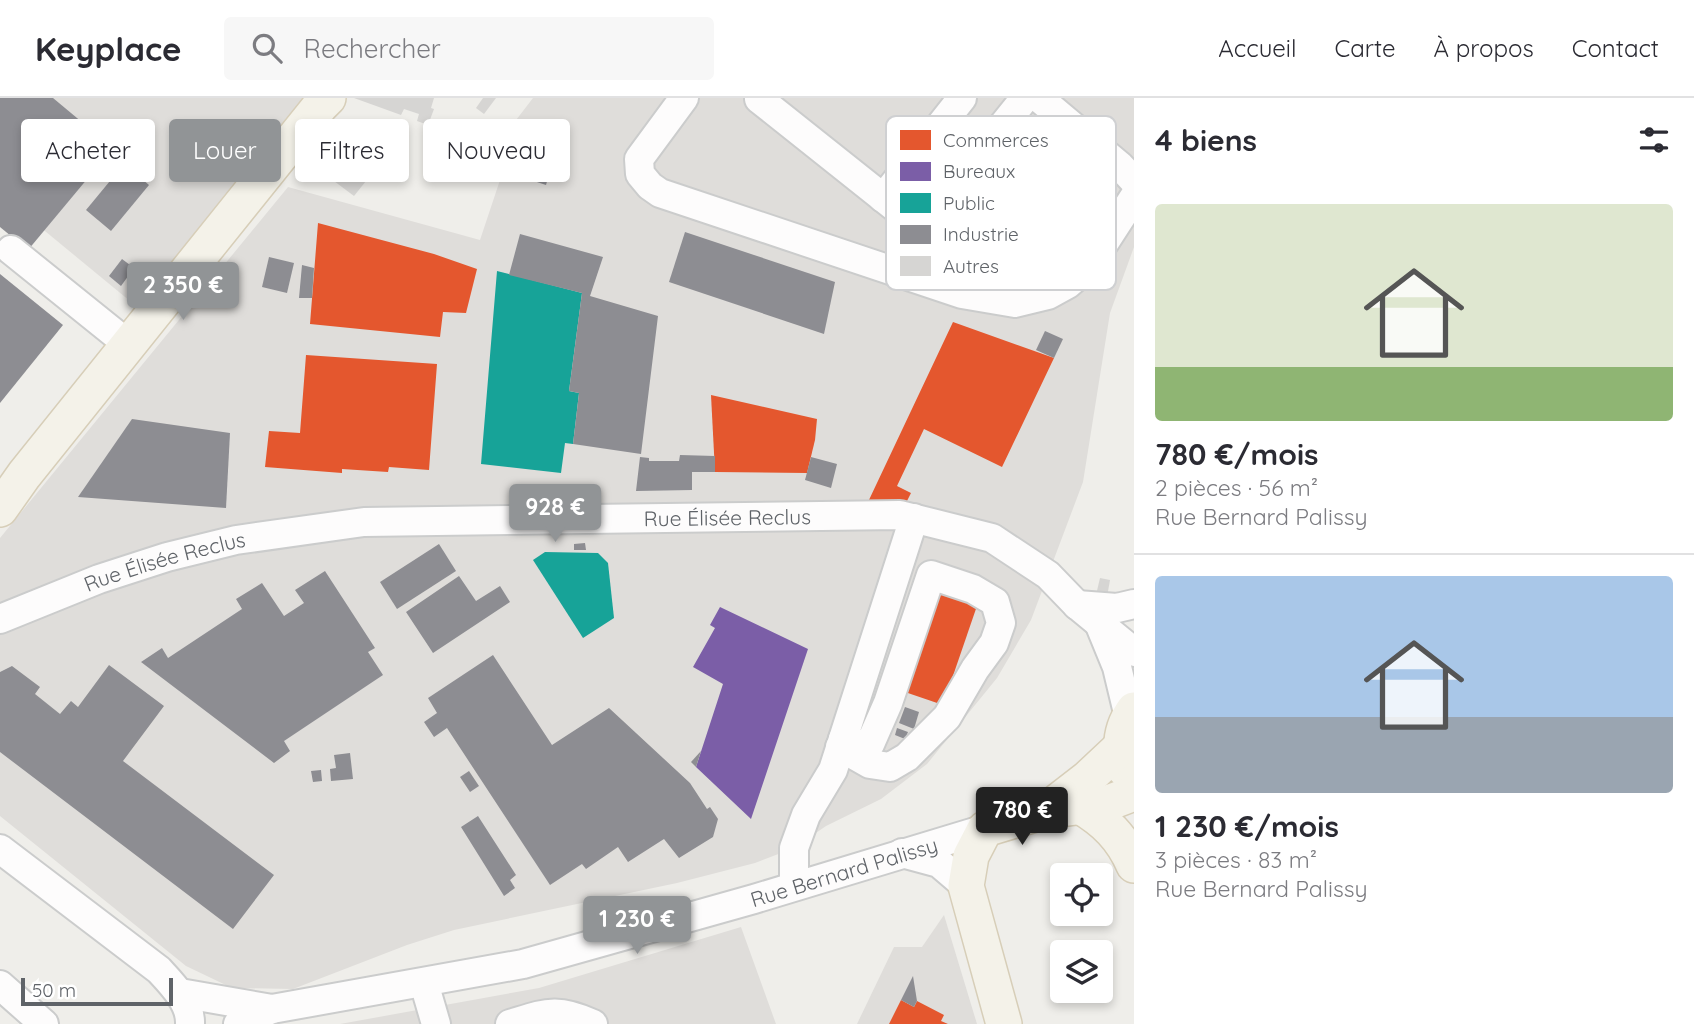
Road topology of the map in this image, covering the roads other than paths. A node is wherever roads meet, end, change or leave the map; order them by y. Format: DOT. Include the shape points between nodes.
graph roads {
  1 [pos="328,98"];
  2 [pos="684,98"];
  3 [pos="759,98"];
  4 [pos="961,98"];
  5 [pos="1025,98"];
  6 [pos="1039,98"];
  7 [pos="947,116"];
  8 [pos="1010,116"];
  9 [pos="1061,116"];
  10 [pos="1116,162"];
  11 [pos="1134,181"];
  12 [pos="886,194"];
  13 [pos="1134,197"];
  14 [pos="883,198"];
  15 [pos="886,200"];
  16 [pos="1116,225"];
  17 [pos="11,250"];
  18 [pos="886,268"];
  19 [pos="950,290"];
  20 [pos="999,290"];
  21 [pos="1057,290"];
  22 [pos="1015,303"];
  23 [pos="129,345"];
  24 [pos="0,509"];
  25 [pos="914,519"];
  26 [pos="1134,604"];
  27 [pos="1088,614"];
  28 [pos="0,619"];
  29 [pos="1134,652"];
  30 [pos="1128,724"];
  31 [pos="841,743"];
  32 [pos="1134,784"];
  33 [pos="1134,793"];
  34 [pos="1134,804"];
  35 [pos="1080,806"];
  36 [pos="1045,811"];
  37 [pos="985,829"];
  38 [pos="1134,829"];
  39 [pos="0,849"];
  40 [pos="902,853"];
  41 [pos="1134,864"];
  42 [pos="794,885"];
  43 [pos="966,886"];
  44 [pos="424,983"];
  45 [pos="0,985"];
  46 [pos="180,993"];
  47 [pos="272,1009"];
  48 [pos="44,1024"];
  49 [pos="190,1024"];
  50 [pos="238,1024"];
  51 [pos="436,1024"];
  52 [pos="510,1024"];
  53 [pos="593,1024"];
  54 [pos="1004,1024"];
  1 -- 23 [label="main road"];
  2 -- 18 [label="street" via="639,159 640,174 650,186"];
  3 -- 14 [label="street"];
  4 -- 7 [label="street"];
  5 -- 8 [label="street"];
  6 -- 9 [label="street"];
  10 -- 11 [label="street"];
  12 -- 14 [label="street"];
  13 -- 16 [label="street"];
  14 -- 15 [label="street"];
  17 -- 23 [label="street"];
  19 -- 22 [label="street"];
  20 -- 22 [label="street"];
  21 -- 22 [label="street"];
  23 -- 24 [label="main road"];
  25 -- 27 [label="street, Rue Élisée Reclus" via="992,538 1048,575"];
  25 -- 28 [label="street, Rue Élisée Reclus" via="900,515 364,522 236,540 167,557"];
  25 -- 31 [label="street"];
  26 -- 27 [label="street"];
  27 -- 29 [label="street, Rue Élisée Reclus"];
  27 -- 30 [label="street, Rue Élisée Reclus" via="1117,667"];
  30 -- 32 [label="main road" via="1125,770"];
  30 -- 36 [label="main road, Rue Bernard Palissy" via="1072,792"];
  31 -- 31 [label="street" via="870,764 890,767 907,757 947,717 994,643 1001,623 995,602 931,575 870,744"];
  31 -- 42 [label="street" via="833,770 806,815 794,848"];
  33 -- 35 [label="main road, Rue Bernard Palissy" via="1108,803"];
  34 -- 38 [label="main road"];
  35 -- 36 [label="main road, Rue Bernard Palissy"];
  35 -- 41 [label="main road" via="1113,830"];
  36 -- 37 [label="main road, Rue Bernard Palissy"];
  37 -- 40 [label="street, Rue Bernard Palissy"];
  37 -- 43 [label="main road" via="971,856"];
  39 -- 46 [label="street" via="159,970"];
  40 -- 42 [label="street, Rue Bernard Palissy"];
  40 -- 43 [label="street" via="939,863"];
  42 -- 44 [label="street, Rue Bernard Palissy" via="523,964"];
  43 -- 54 [label="main road"];
  44 -- 47 [label="street, Rue Bernard Palissy"];
  44 -- 51 [label="street"];
  45 -- 48 [label="street"];
  46 -- 47 [label="street, Rue Bernard Palissy"];
  46 -- 49 [label="street"];
  47 -- 50 [label="street, Rue Bernard Palissy"];
  52 -- 53 [label="street" via="564,1012"];
}
